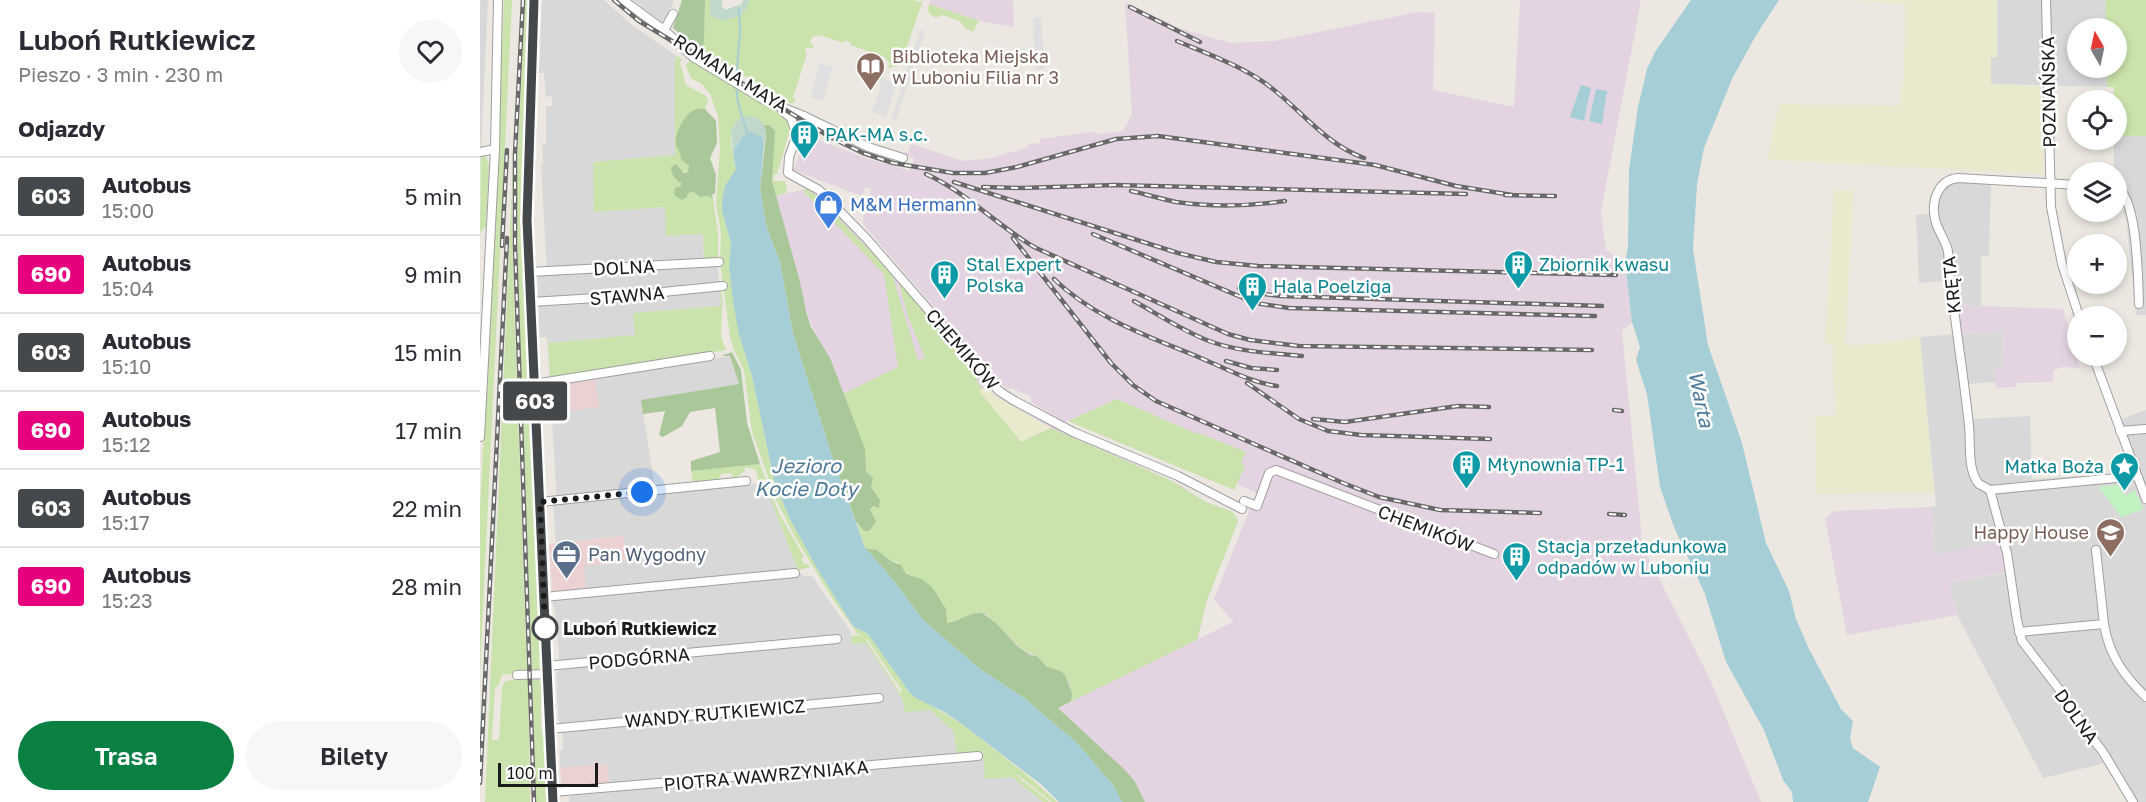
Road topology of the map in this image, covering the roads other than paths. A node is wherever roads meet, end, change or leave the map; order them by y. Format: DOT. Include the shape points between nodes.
graph roads {
  1 [pos="498,0"];
  2 [pos="534,0"];
  3 [pos="622,0"];
  4 [pos="2046,0"];
  5 [pos="673,14"];
  6 [pos="665,31"];
  7 [pos="761,97"];
  8 [pos="804,116"];
  9 [pos="796,137"];
  10 [pos="495,149"];
  11 [pos="480,152"];
  12 [pos="903,158"];
  13 [pos="2049,184"];
  14 [pos="2067,185"];
  15 [pos="2127,201"];
  16 [pos="490,239"];
  17 [pos="480,241"];
  18 [pos="719,262"];
  19 [pos="529,272"];
  20 [pos="723,286"];
  21 [pos="531,302"];
  22 [pos="2139,304"];
  23 [pos="2076,306"];
  24 [pos="710,356"];
  25 [pos="2097,366"];
  26 [pos="482,380"];
  27 [pos="534,384"];
  28 [pos="2146,429"];
  29 [pos="2120,431"];
  30 [pos="480,437"];
  31 [pos="2136,476"];
  32 [pos="746,481"];
  33 [pos="1990,490"];
  34 [pos="2146,499"];
  35 [pos="540,502"];
  36 [pos="2096,550"];
  37 [pos="1494,554"];
  38 [pos="795,573"];
  39 [pos="544,597"];
  40 [pos="2104,624"];
  41 [pos="2019,632"];
  42 [pos="837,639"];
  43 [pos="547,670"];
  44 [pos="517,675"];
  45 [pos="2146,697"];
  46 [pos="879,698"];
  47 [pos="550,729"];
  48 [pos="978,756"];
  49 [pos="553,797"];
  50 [pos="2133,802"];
  1 -- 10 [label="street"];
  2 -- 19 [label="main road" via="527,187"];
  3 -- 6 [label="street, ROMANA MAYA"];
  4 -- 13 [label="street, POZNAŃSKA"];
  5 -- 6 [label="street"];
  6 -- 7 [label="street, ROMANA MAYA"];
  7 -- 8 [label="street, ROMANA MAYA"];
  7 -- 9 [label="street" via="788,115"];
  8 -- 9 [label="street, CHEMIKÓW"];
  8 -- 12 [label="street, ROMANA MAYA" via="868,147"];
  9 -- 37 [label="street, CHEMIKÓW" via="787,166 789,175 819,190 999,391 1013,400 1085,437 1243,505 1257,506 1269,473 1276,470"];
  10 -- 11 [label="street"];
  10 -- 16 [label="street"];
  13 -- 14 [label="street"];
  13 -- 23 [label="street, POZNAŃSKA" via="2055,237"];
  13 -- 33 [label="street, KRĘTA" via="1954,178 1939,188 1935,205 1935,221 1948,251 1973,471 1979,484"];
  15 -- 22 [label="street" via="2136,240"];
  16 -- 17 [label="street"];
  16 -- 26 [label="street"];
  18 -- 19 [label="street, DOLNA"];
  19 -- 21 [label="main road"];
  20 -- 21 [label="street, STAWNA"];
  21 -- 27 [label="main road"];
  24 -- 27 [label="street"];
  25 -- 29 [label="street"];
  26 -- 30 [label="street"];
  27 -- 35 [label="main road"];
  28 -- 29 [label="street"];
  29 -- 31 [label="street"];
  31 -- 33 [label="street"];
  31 -- 34 [label="street"];
  32 -- 35 [label="street"];
  33 -- 41 [label="street, KRĘTA" via="2007,553"];
  35 -- 39 [label="main road"];
  36 -- 40 [label="street"];
  38 -- 39 [label="street"];
  39 -- 43 [label="main road"];
  40 -- 41 [label="street"];
  40 -- 45 [label="street" via="2121,671"];
  41 -- 50 [label="street, DOLNA"];
  42 -- 43 [label="street, PODGÓRNA"];
  43 -- 44 [label="street, PODGÓRNA"];
  43 -- 47 [label="main road"];
  46 -- 47 [label="street, WANDY RUTKIEWICZ"];
  47 -- 49 [label="main road"];
  48 -- 49 [label="street, PIOTRA WAWRZYNIAKA"];
}
